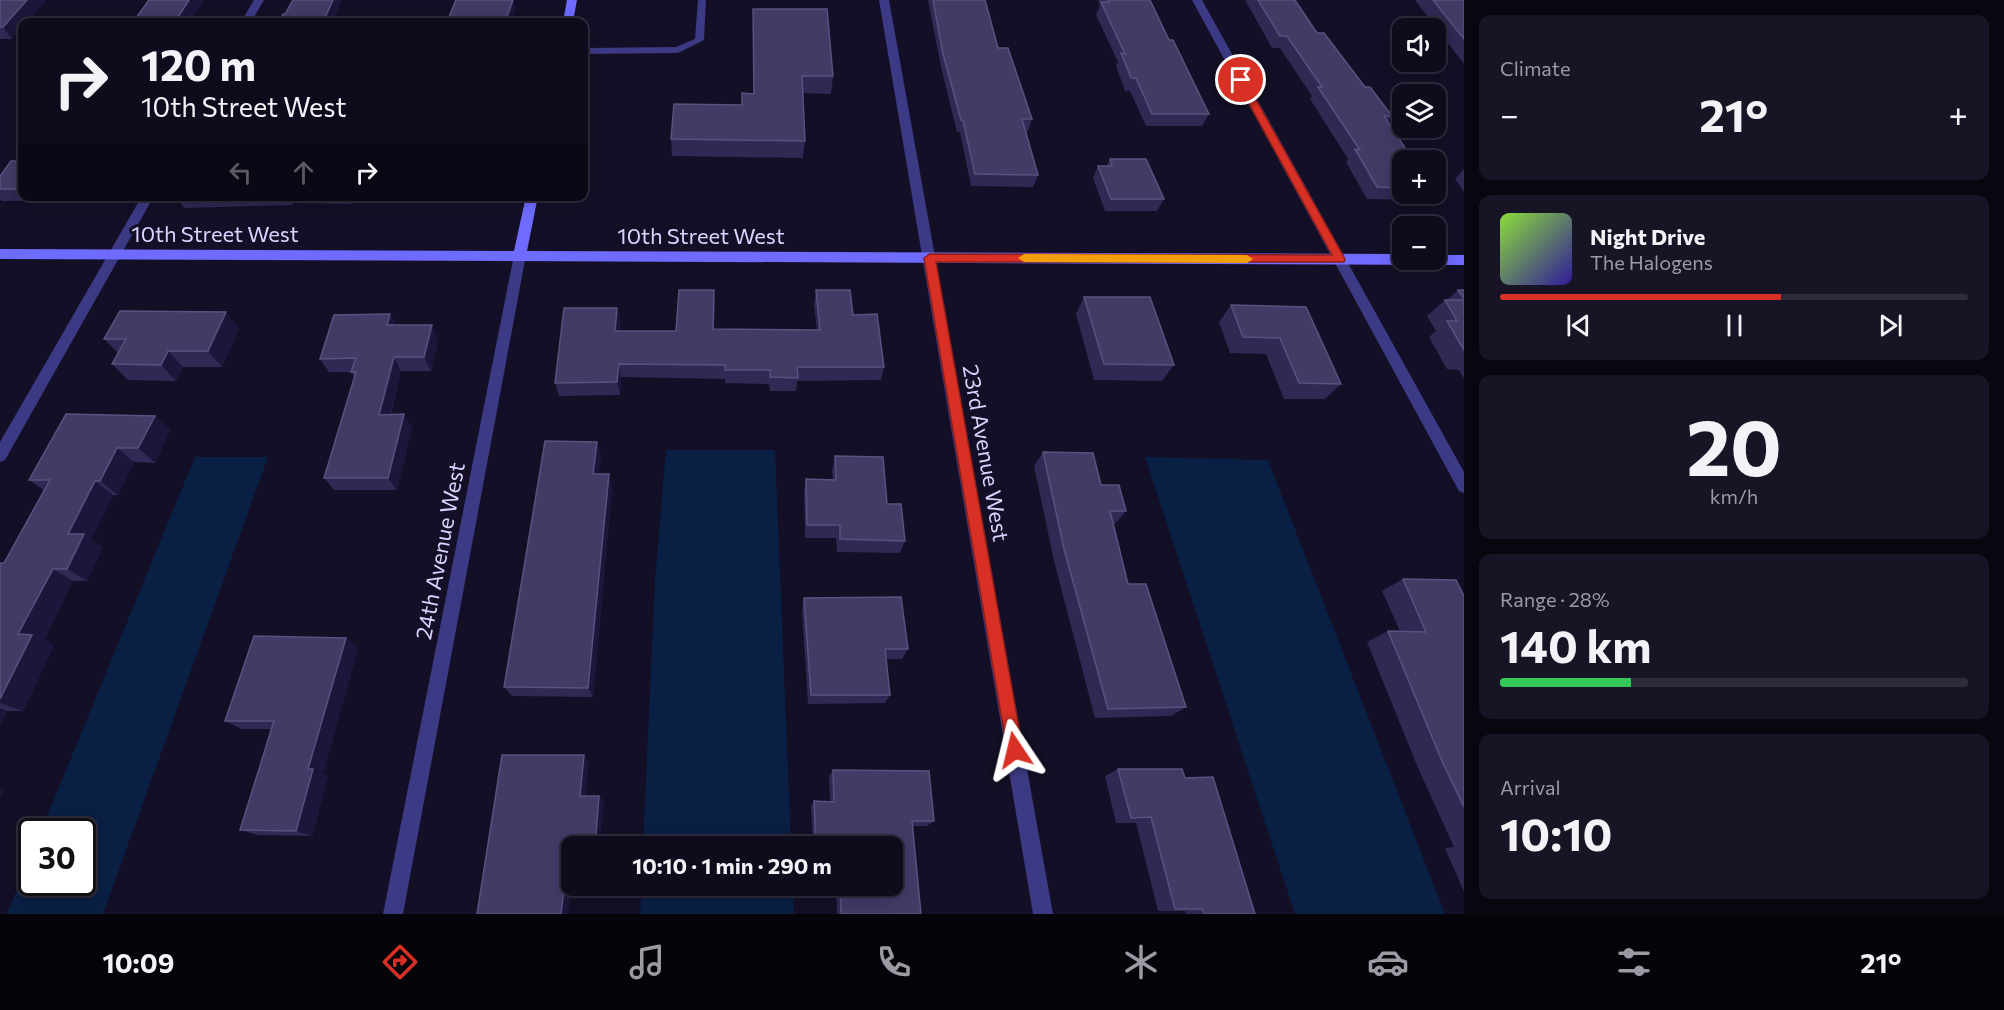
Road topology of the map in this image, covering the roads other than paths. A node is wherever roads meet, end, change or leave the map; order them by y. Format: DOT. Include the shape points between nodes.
graph roads {
  1 [pos="259,0"];
  2 [pos="572,0"];
  3 [pos="702,0"];
  4 [pos="884,0"];
  5 [pos="1197,0"];
  6 [pos="248,18"];
  7 [pos="569,18"];
  8 [pos="588,51"];
  9 [pos="145,201"];
  10 [pos="531,201"];
  11 [pos="0,254"];
  12 [pos="114,255"];
  13 [pos="520,255"];
  14 [pos="930,258"];
  15 [pos="1340,259"];
  16 [pos="1392,260"];
  17 [pos="1446,260"];
  18 [pos="1464,260"];
  19 [pos="0,456"];
  20 [pos="1464,486"];
  21 [pos="393,914"];
  22 [pos="1043,914"];
  1 -- 6 [label="street"];
  2 -- 7 [label="street"];
  3 -- 8 [label="lane" via="699,40 678,51"];
  4 -- 14 [label="street, 23rd Avenue West"];
  5 -- 15 [label="street"];
  9 -- 12 [label="street"];
  10 -- 13 [label="street, 24th Avenue West"];
  11 -- 12 [label="street, 10th Street West"];
  12 -- 13 [label="street, 10th Street West"];
  12 -- 19 [label="street"];
  13 -- 14 [label="street, 10th Street West"];
  13 -- 21 [label="street, 24th Avenue West"];
  14 -- 15 [label="street, 10th Street West"];
  14 -- 22 [label="street, 23rd Avenue West"];
  15 -- 16 [label="street, 10th Street West"];
  15 -- 20 [label="street"];
  17 -- 18 [label="street, 10th Street West"];
}
